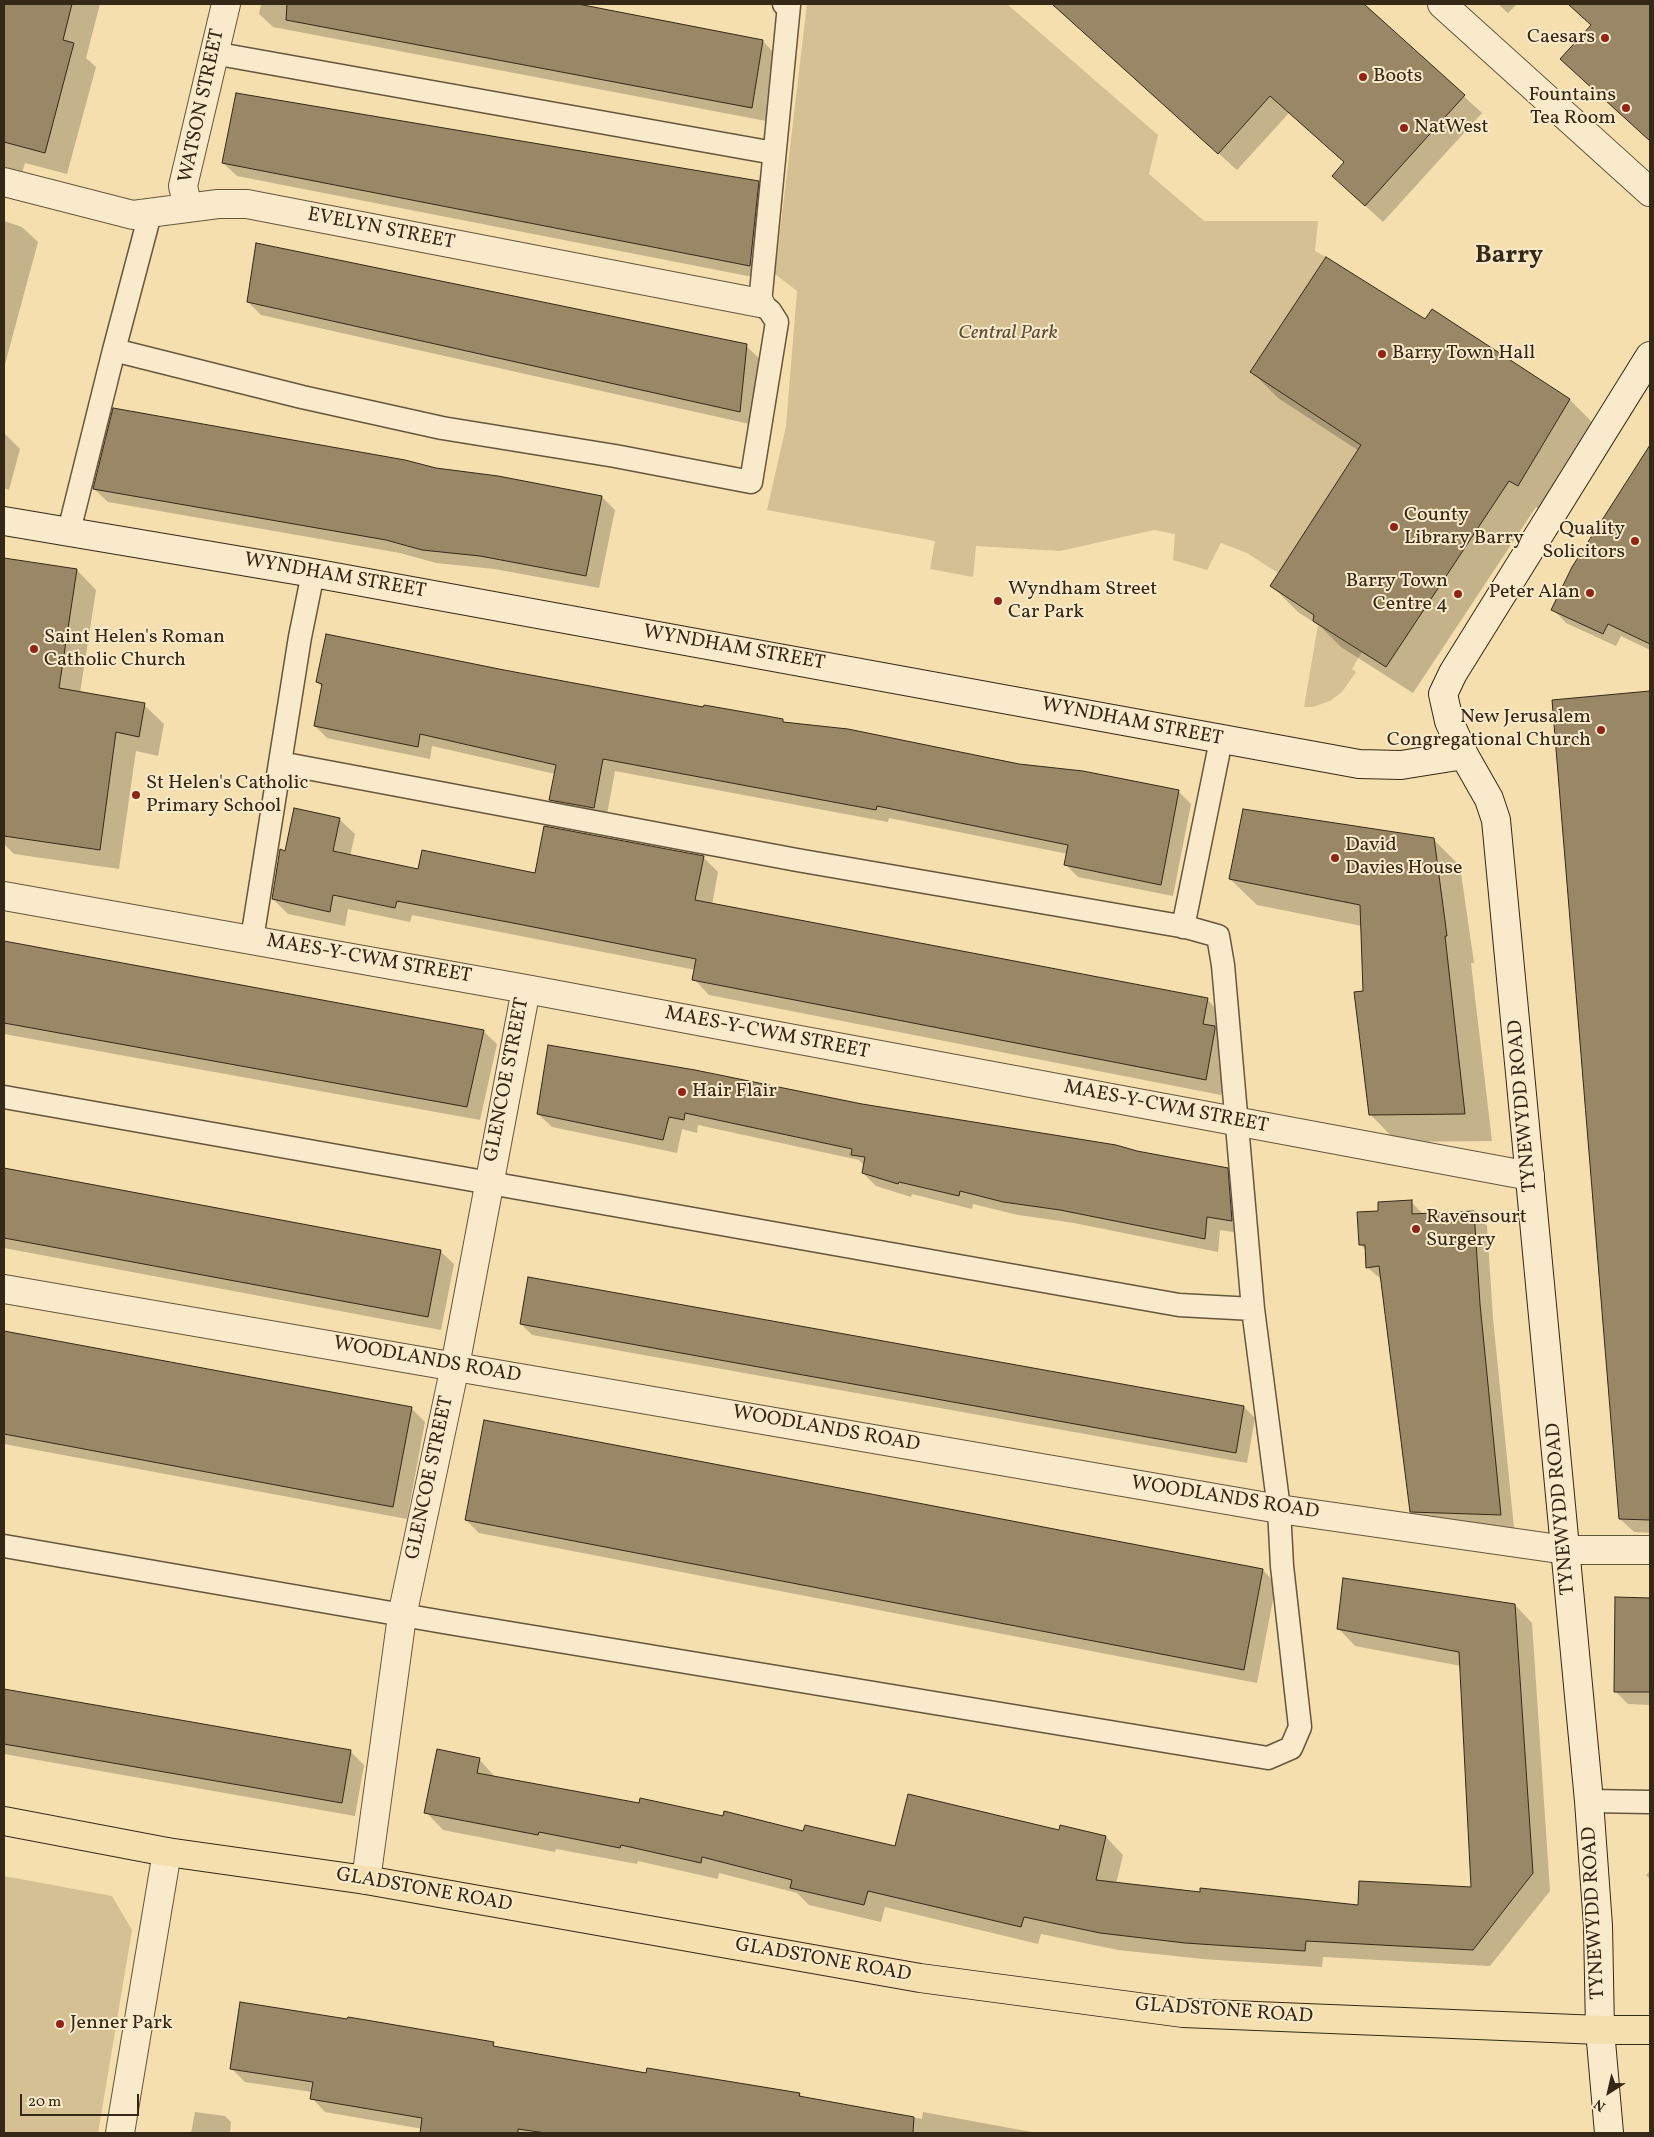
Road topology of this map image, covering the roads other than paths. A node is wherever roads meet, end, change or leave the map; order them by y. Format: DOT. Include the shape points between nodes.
graph roads {
  1 [pos="226,4"];
  2 [pos="787,4"];
  3 [pos="1442,4"];
  4 [pos="213,53"];
  5 [pos="774,153"];
  6 [pos="4,182"];
  7 [pos="1650,192"];
  8 [pos="188,208"];
  9 [pos="150,214"];
  10 [pos="760,303"];
  11 [pos="114,350"];
  12 [pos="1650,356"];
  13 [pos="4,521"];
  14 [pos="69,532"];
  15 [pos="313,573"];
  16 [pos="1221,740"];
  17 [pos="1464,755"];
  18 [pos="280,763"];
  19 [pos="4,896"];
  20 [pos="1182,927"];
  21 [pos="252,939"];
  22 [pos="526,989"];
  23 [pos="4,1097"];
  24 [pos="1235,1121"];
  25 [pos="1530,1176"];
  26 [pos="488,1183"];
  27 [pos="4,1288"];
  28 [pos="1253,1310"];
  29 [pos="455,1366"];
  30 [pos="1279,1508"];
  31 [pos="4,1546"];
  32 [pos="1566,1550"];
  33 [pos="1650,1550"];
  34 [pos="402,1616"];
  35 [pos="1589,1801"];
  36 [pos="1650,1802"];
  37 [pos="4,1820"];
  38 [pos="167,1852"];
  39 [pos="366,1880"];
  40 [pos="1600,2030"];
  41 [pos="1650,2030"];
  42 [pos="120,2133"];
  43 [pos="1609,2133"];
  1 -- 4 [label="street, WATSON STREET"];
  2 -- 5 [label="lane"];
  3 -- 7 [label="street"];
  4 -- 5 [label="lane"];
  4 -- 8 [label="street, WATSON STREET" via="183,186"];
  5 -- 10 [label="lane"];
  6 -- 9 [label="street, EVELYN STREET" via="133,215"];
  8 -- 9 [label="street, EVELYN STREET"];
  8 -- 10 [label="street, EVELYN STREET" via="247,204"];
  9 -- 11 [label="lane"];
  10 -- 11 [label="lane" via="777,322 751,482 442,428"];
  11 -- 14 [label="lane"];
  12 -- 17 [label="street, TYNEWYDD ROAD" via="1443,694 1449,721"];
  13 -- 14 [label="street, WYNDHAM STREET"];
  14 -- 15 [label="street, WYNDHAM STREET"];
  15 -- 16 [label="street, WYNDHAM STREET"];
  15 -- 18 [label="lane"];
  16 -- 17 [label="street, WYNDHAM STREET" via="1359,764 1401,765"];
  16 -- 20 [label="lane"];
  17 -- 25 [label="street, TYNEWYDD ROAD" via="1489,799 1496,820"];
  18 -- 20 [label="lane"];
  18 -- 21 [label="lane"];
  19 -- 21 [label="street, MAES-Y-CWM STREET"];
  20 -- 24 [label="lane" via="1218,936"];
  21 -- 22 [label="street, MAES-Y-CWM STREET"];
  22 -- 24 [label="street, MAES-Y-CWM STREET"];
  22 -- 26 [label="street, GLENCOE STREET"];
  23 -- 26 [label="lane"];
  24 -- 25 [label="street, MAES-Y-CWM STREET"];
  24 -- 28 [label="lane"];
  25 -- 32 [label="street, TYNEWYDD ROAD"];
  26 -- 28 [label="lane" via="1179,1305"];
  26 -- 29 [label="street, GLENCOE STREET"];
  27 -- 29 [label="street, WOODLANDS ROAD"];
  28 -- 30 [label="lane"];
  29 -- 30 [label="street, WOODLANDS ROAD"];
  29 -- 34 [label="street, GLENCOE STREET"];
  30 -- 32 [label="street, WOODLANDS ROAD"];
  30 -- 34 [label="lane" via="1282,1566 1300,1728 1291,1748 1268,1758"];
  31 -- 34 [label="lane"];
  32 -- 33 [label="street, WOODLANDS ROAD"];
  32 -- 35 [label="street, TYNEWYDD ROAD"];
  34 -- 39 [label="street, GLENCOE STREET"];
  35 -- 36 [label="lane"];
  35 -- 40 [label="street, TYNEWYDD ROAD" via="1598,1926"];
  37 -- 38 [label="main road, GLADSTONE ROAD"];
  38 -- 39 [label="main road, GLADSTONE ROAD"];
  38 -- 42 [label="street"];
  39 -- 40 [label="main road, GLADSTONE ROAD" via="920,1978 1183,2013"];
  40 -- 41 [label="main road, GLADSTONE ROAD"];
  40 -- 43 [label="street, TYNEWYDD ROAD"];
}
